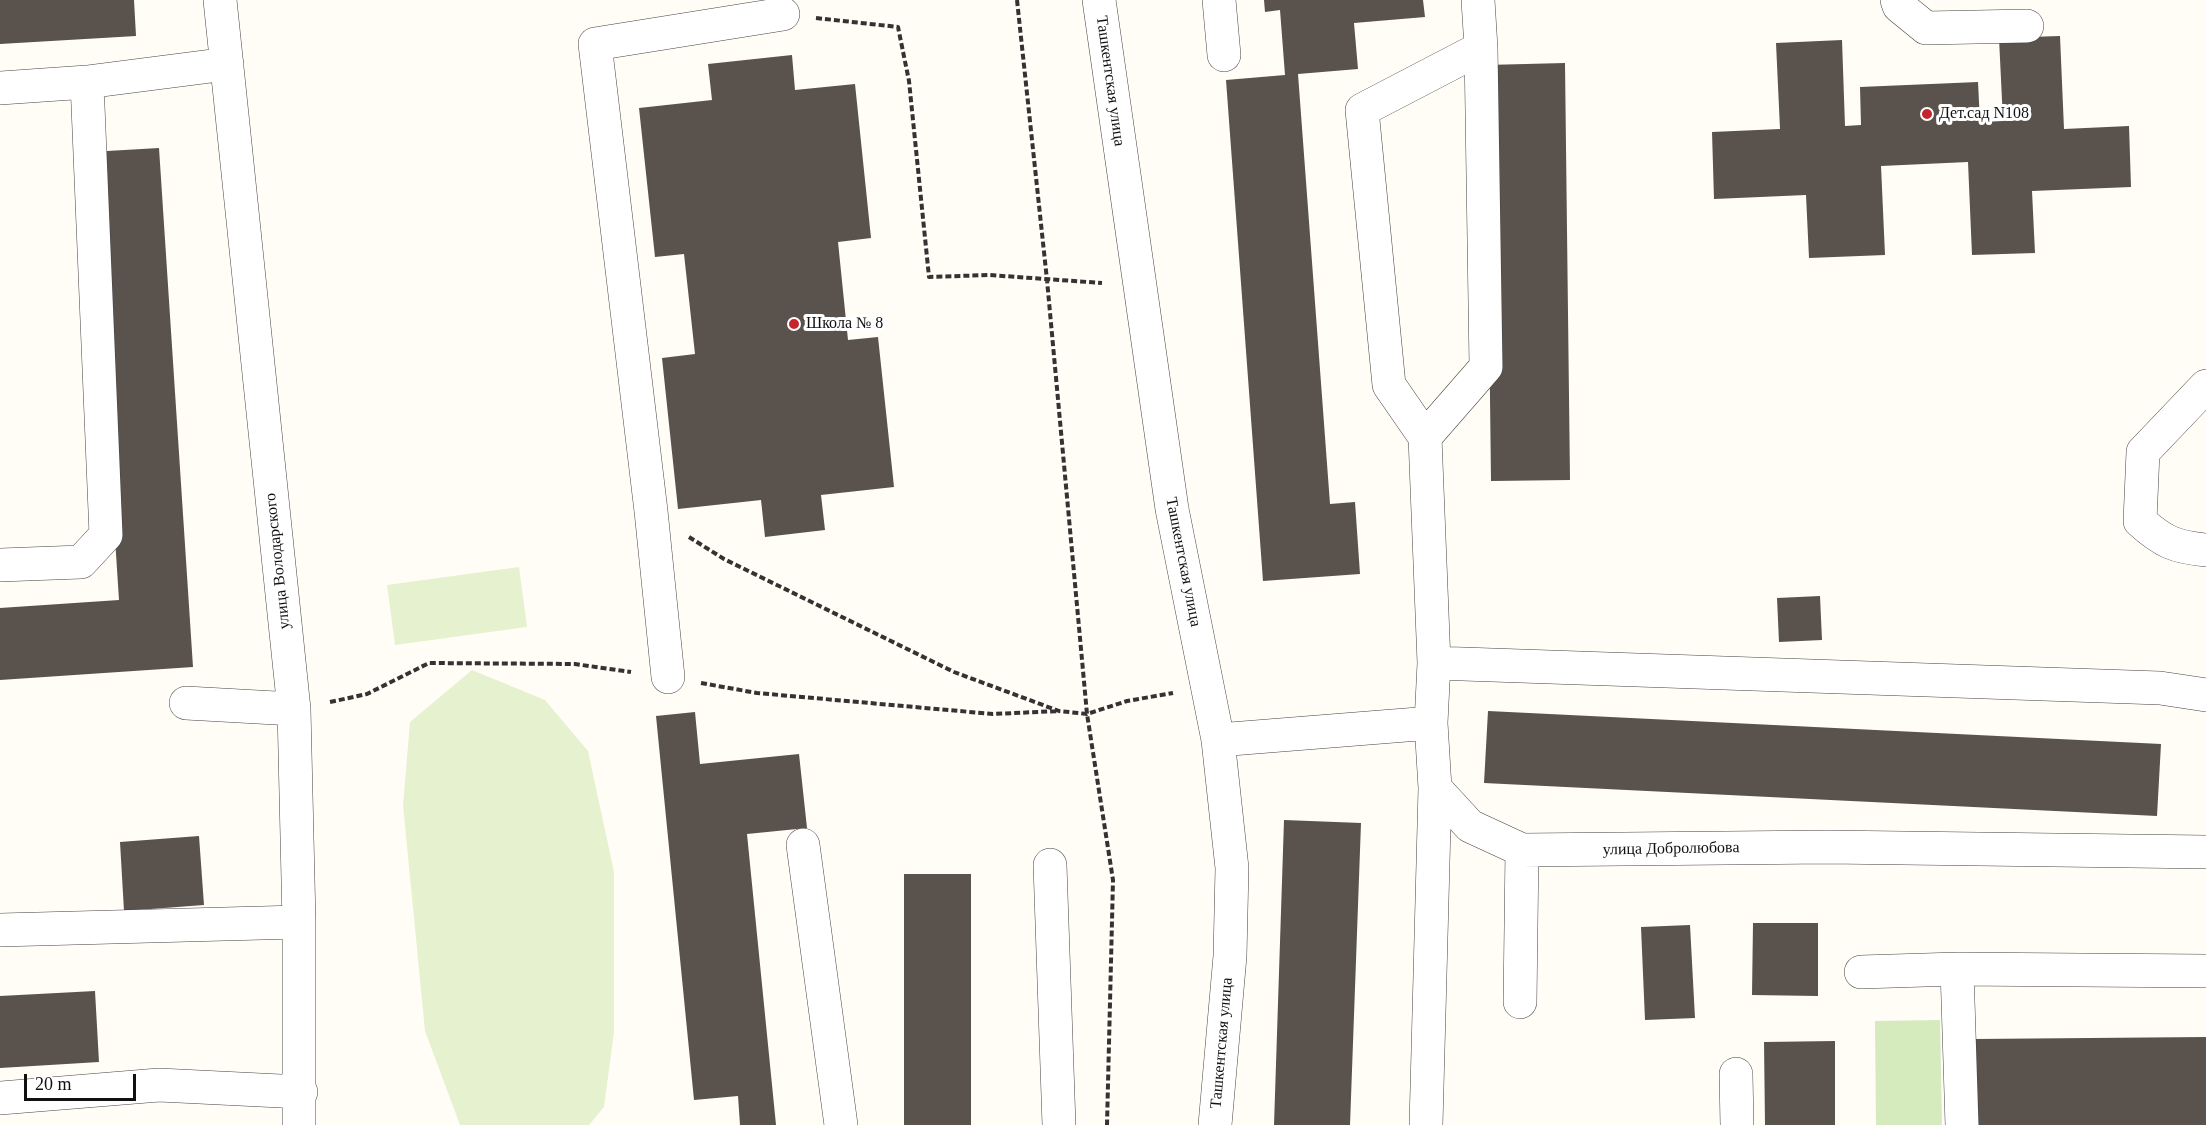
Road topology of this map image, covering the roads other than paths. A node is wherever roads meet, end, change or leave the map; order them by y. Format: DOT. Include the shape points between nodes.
graph roads {
  1 [pos="220,0"];
  2 [pos="1099,0"];
  3 [pos="1219,0"];
  4 [pos="1478,0"];
  5 [pos="1898,0"];
  6 [pos="710,13"];
  7 [pos="783,14"];
  8 [pos="2027,26"];
  9 [pos="1481,48"];
  10 [pos="1224,55"];
  11 [pos="227,64"];
  12 [pos="87,82"];
  13 [pos="0,88"];
  14 [pos="2206,386"];
  15 [pos="1425,437"];
  16 [pos="2206,550"];
  17 [pos="0,565"];
  18 [pos="1434,663"];
  19 [pos="668,677"];
  20 [pos="2206,694"];
  21 [pos="186,703"];
  22 [pos="294,709"];
  23 [pos="1431,723"];
  24 [pos="1218,740"];
  25 [pos="1435,788"];
  26 [pos="803,845"];
  27 [pos="1522,850"];
  28 [pos="2206,852"];
  29 [pos="1050,865"];
  30 [pos="299,922"];
  31 [pos="0,930"];
  32 [pos="1958,969"];
  33 [pos="2206,971"];
  34 [pos="1861,972"];
  35 [pos="1520,1002"];
  36 [pos="1736,1074"];
  37 [pos="301,1092"];
  38 [pos="0,1098"];
  39 [pos="299,1125"];
  40 [pos="841,1125"];
  41 [pos="1059,1125"];
  42 [pos="1215,1125"];
  43 [pos="1426,1125"];
  44 [pos="1737,1125"];
  45 [pos="1962,1125"];
  1 -- 11 [label="street, улица Володарского"];
  2 -- 24 [label="street, Ташкентская улица" via="1172,509"];
  3 -- 10 [label="street"];
  4 -- 9 [label="street"];
  5 -- 8 [label="street" via="1899,6 1926,28"];
  6 -- 7 [label="street"];
  6 -- 19 [label="street" via="596,44"];
  9 -- 15 [label="street" via="1486,367"];
  9 -- 15 [label="street" via="1362,110 1389,386"];
  11 -- 12 [label="street"];
  11 -- 22 [label="street, улица Володарского"];
  12 -- 13 [label="street"];
  12 -- 17 [label="street" via="106,535 81,562"];
  14 -- 16 [label="street" via="2143,452 2140,521 2177,547"];
  15 -- 18 [label="street"];
  18 -- 20 [label="street" via="2160,688"];
  18 -- 23 [label="street"];
  21 -- 22 [label="street"];
  22 -- 30 [label="street, улица Володарского"];
  23 -- 24 [label="street"];
  23 -- 25 [label="street"];
  24 -- 42 [label="street, Ташкентская улица" via="1232,868 1230,956"];
  25 -- 27 [label="street, улица Добролюбова" via="1470,826"];
  25 -- 43 [label="street"];
  26 -- 40 [label="street"];
  27 -- 28 [label="street, улица Добролюбова" via="1828,847"];
  27 -- 35 [label="street"];
  29 -- 41 [label="street"];
  30 -- 31 [label="street"];
  30 -- 37 [label="street, улица Володарского"];
  32 -- 33 [label="street"];
  32 -- 34 [label="street"];
  32 -- 45 [label="street"];
  36 -- 44 [label="street"];
  37 -- 38 [label="street" via="159,1085"];
  37 -- 39 [label="street, улица Володарского"];
}
